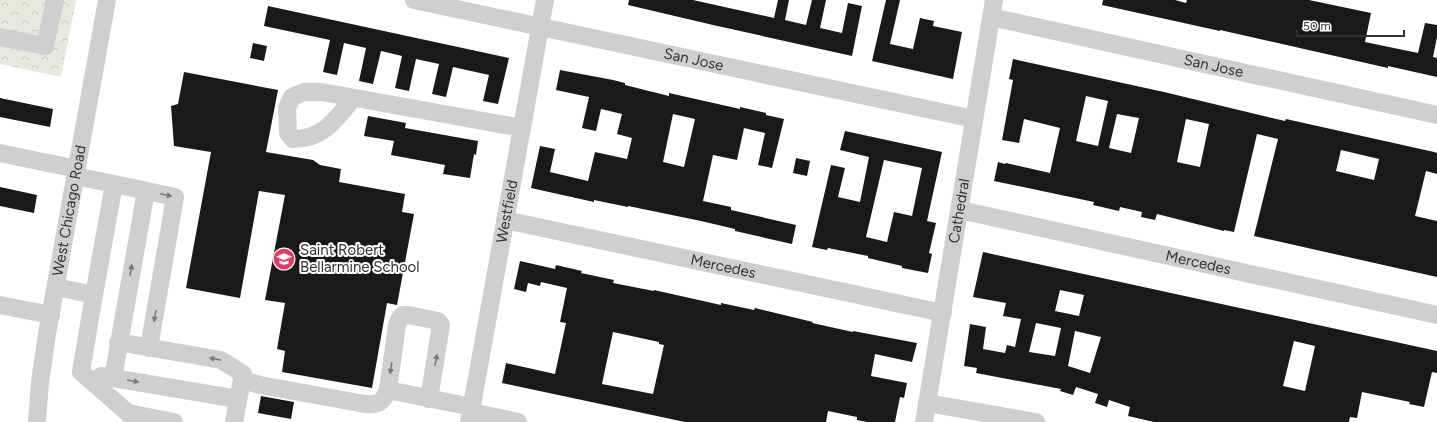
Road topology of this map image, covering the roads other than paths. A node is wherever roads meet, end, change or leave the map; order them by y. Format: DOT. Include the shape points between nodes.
graph roads {
  1 [pos="55,0"];
  2 [pos="107,0"];
  3 [pos="414,0"];
  4 [pos="545,0"];
  5 [pos="994,0"];
  6 [pos="991,18"];
  7 [pos="540,26"];
  8 [pos="0,37"];
  9 [pos="353,98"];
  10 [pos="1437,115"];
  11 [pos="974,119"];
  12 [pos="522,128"];
  13 [pos="0,153"];
  14 [pos="76,173"];
  15 [pos="114,184"];
  16 [pos="146,191"];
  17 [pos="960,210"];
  18 [pos="505,220"];
  19 [pos="56,287"];
  20 [pos="94,295"];
  21 [pos="0,305"];
  22 [pos="942,313"];
  23 [pos="50,315"];
  24 [pos="1437,315"];
  25 [pos="118,342"];
  26 [pos="149,348"];
  27 [pos="81,372"];
  28 [pos="113,378"];
  29 [pos="242,380"];
  30 [pos="388,390"];
  31 [pos="238,399"];
  32 [pos="429,399"];
  33 [pos="927,403"];
  34 [pos="471,414"];
  35 [pos="132,418"];
  36 [pos="37,422"];
  37 [pos="174,422"];
  38 [pos="234,422"];
  39 [pos="518,422"];
  40 [pos="924,422"];
  41 [pos="1036,422"];
  1 -- 8 [label="street" via="45,46"];
  2 -- 14 [label="street, West Chicago Road"];
  3 -- 7 [label="street, San Jose"];
  4 -- 7 [label="street, Westfield"];
  5 -- 6 [label="street, Cathedral"];
  6 -- 10 [label="street, San Jose"];
  6 -- 11 [label="street, Cathedral"];
  7 -- 11 [label="street, San Jose"];
  7 -- 12 [label="street, Westfield"];
  9 -- 12 [label="street"];
  11 -- 17 [label="street, Cathedral"];
  12 -- 18 [label="street, Westfield"];
  13 -- 14 [label="street"];
  14 -- 15 [label="street"];
  14 -- 19 [label="street, West Chicago Road"];
  15 -- 16 [label="street"];
  15 -- 20 [label="street"];
  25 -- 16 [label="street, one-way"];
  16 -- 26 [label="street, one-way" via="175,197"];
  17 -- 22 [label="street, Cathedral"];
  17 -- 24 [label="street, Mercedes"];
  18 -- 22 [label="street, Mercedes"];
  18 -- 34 [label="street, Westfield"];
  19 -- 20 [label="street"];
  19 -- 23 [label="street, West Chicago Road"];
  20 -- 27 [label="street"];
  21 -- 23 [label="street"];
  22 -- 33 [label="street, Cathedral"];
  23 -- 36 [label="street, West Chicago Road"];
  25 -- 26 [label="street"];
  25 -- 28 [label="street"];
  29 -- 26 [label="street, one-way" via="243,374 221,360"];
  27 -- 28 [label="street"];
  27 -- 35 [label="street"];
  28 -- 31 [label="street, one-way"];
  29 -- 30 [label="street" via="375,405 384,399"];
  29 -- 31 [label="street"];
  30 -- 32 [label="street"];
  32 -- 30 [label="street, one-way" via="441,332 438,321 408,315 400,318"];
  31 -- 38 [label="street"];
  32 -- 34 [label="street"];
  33 -- 40 [label="street, Cathedral"];
  33 -- 41 [label="street"];
  34 -- 39 [label="street"];
  35 -- 37 [label="street"];
}
